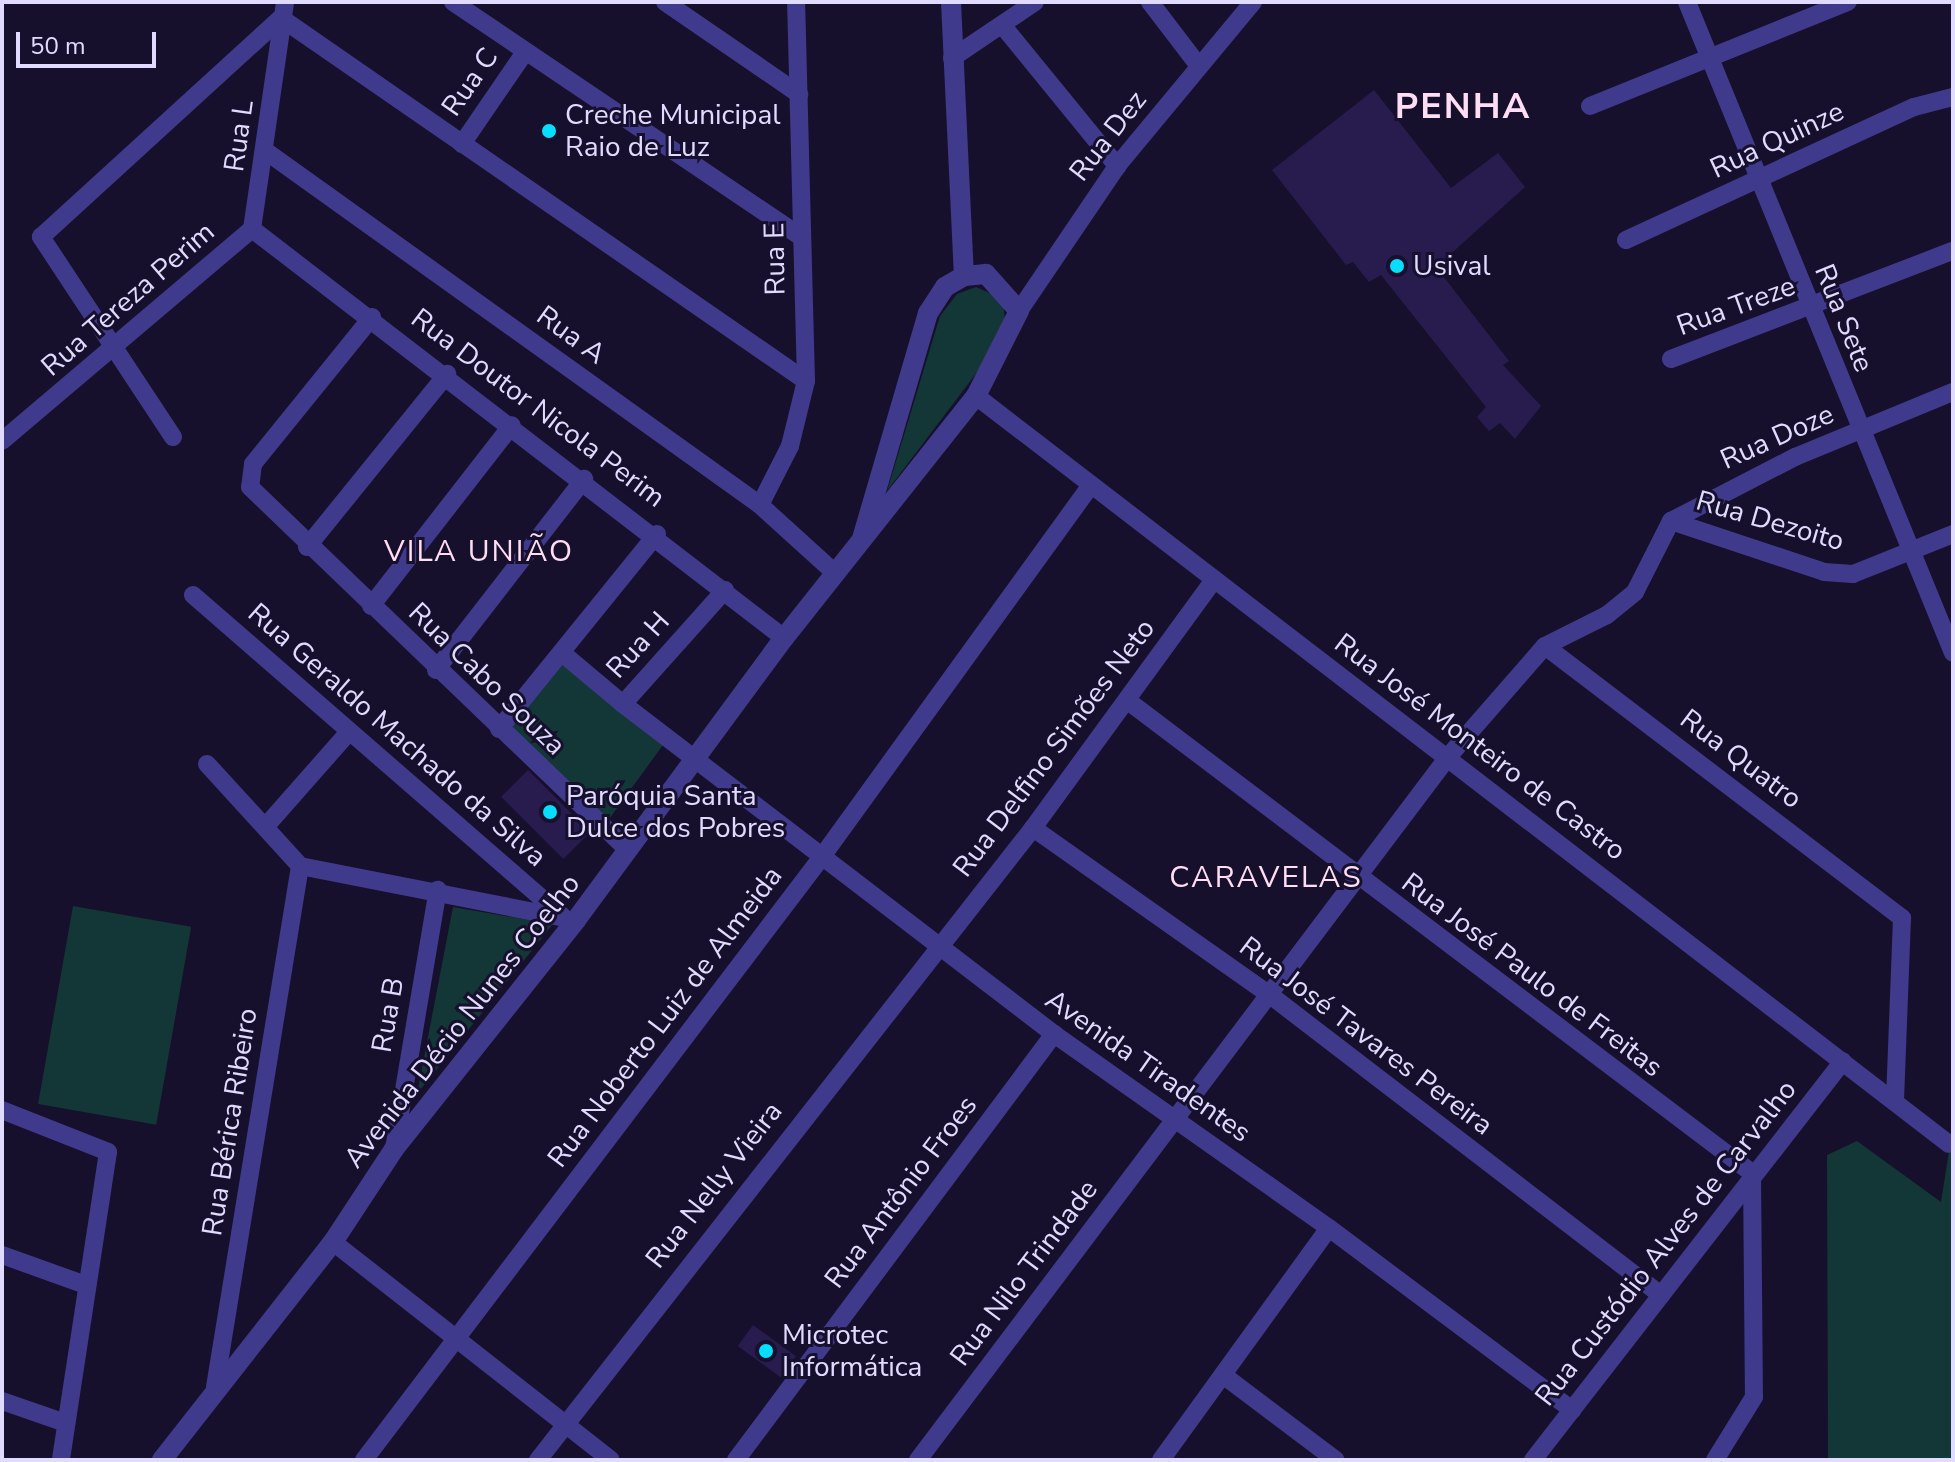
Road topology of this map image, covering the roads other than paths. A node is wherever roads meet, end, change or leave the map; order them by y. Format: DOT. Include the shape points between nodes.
graph roads {
  1 [pos="453,2"];
  2 [pos="665,2"];
  3 [pos="796,2"];
  4 [pos="951,2"];
  5 [pos="1035,2"];
  6 [pos="1150,2"];
  7 [pos="1253,2"];
  8 [pos="1687,2"];
  9 [pos="1848,2"];
  10 [pos="283,10"];
  11 [pos="1003,26"];
  12 [pos="525,52"];
  13 [pos="1710,56"];
  14 [pos="952,58"];
  15 [pos="1199,66"];
  16 [pos="799,94"];
  17 [pos="1953,97"];
  18 [pos="1590,106"];
  19 [pos="462,144"];
  20 [pos="267,152"];
  21 [pos="1117,166"];
  22 [pos="1758,180"];
  23 [pos="252,229"];
  24 [pos="802,237"];
  25 [pos="1626,240"];
  26 [pos="1953,251"];
  27 [pos="964,276"];
  28 [pos="1812,309"];
  29 [pos="1019,311"];
  30 [pos="372,317"];
  31 [pos="113,352"];
  32 [pos="1671,359"];
  33 [pos="447,374"];
  34 [pos="806,381"];
  35 [pos="1953,392"];
  36 [pos="976,396"];
  37 [pos="512,425"];
  38 [pos="1859,431"];
  39 [pos="173,437"];
  40 [pos="2,441"];
  41 [pos="584,479"];
  42 [pos="1090,487"];
  43 [pos="760,505"];
  44 [pos="1671,521"];
  45 [pos="657,534"];
  46 [pos="1953,534"];
  47 [pos="862,538"];
  48 [pos="307,547"];
  49 [pos="1907,552"];
  50 [pos="835,573"];
  51 [pos="1213,581"];
  52 [pos="725,590"];
  53 [pos="193,595"];
  54 [pos="371,606"];
  55 [pos="784,638"];
  56 [pos="1545,646"];
  57 [pos="562,653"];
  58 [pos="1953,653"];
  59 [pos="436,670"];
  60 [pos="1128,701"];
  61 [pos="623,704"];
  62 [pos="499,729"];
  63 [pos="349,732"];
  64 [pos="1448,757"];
  65 [pos="207,764"];
  66 [pos="694,764"];
  67 [pos="266,826"];
  68 [pos="1033,828"];
  69 [pos="628,850"];
  70 [pos="821,858"];
  71 [pos="300,866"];
  72 [pos="1356,879"];
  73 [pos="438,890"];
  74 [pos="570,919"];
  75 [pos="937,946"];
  76 [pos="1270,995"];
  77 [pos="1054,1034"];
  78 [pos="1843,1061"];
  79 [pos="1895,1100"];
  80 [pos="2,1110"];
  81 [pos="1175,1119"];
  82 [pos="1949,1144"];
  83 [pos="394,1149"];
  84 [pos="1752,1173"];
  85 [pos="1329,1228"];
  86 [pos="333,1242"];
  87 [pos="2,1255"];
  88 [pos="86,1285"];
  89 [pos="1661,1295"];
  90 [pos="455,1339"];
  91 [pos="1223,1375"];
  92 [pos="215,1387"];
  93 [pos="2,1401"];
  94 [pos="1572,1410"];
  95 [pos="66,1423"];
  96 [pos="564,1424"];
  97 [pos="61,1460"];
  98 [pos="162,1460"];
  99 [pos="364,1460"];
  100 [pos="538,1460"];
  101 [pos="611,1460"];
  102 [pos="736,1460"];
  103 [pos="918,1460"];
  104 [pos="1161,1460"];
  105 [pos="1336,1460"];
  106 [pos="1533,1460"];
  107 [pos="1715,1460"];
  1 -- 12 [label="street"];
  2 -- 16 [label="street"];
  3 -- 16 [label="street, Rua E"];
  4 -- 14 [label="street"];
  5 -- 11 [label="street"];
  6 -- 15 [label="street"];
  7 -- 15 [label="street, Rua Dez"];
  8 -- 13 [label="street, Rua Sete"];
  9 -- 13 [label="street"];
  10 -- 19 [label="street"];
  10 -- 20 [label="street, Rua L"];
  10 -- 31 [label="street" via="41,237"];
  11 -- 14 [label="street"];
  11 -- 21 [label="street"];
  12 -- 19 [label="street, Rua C"];
  12 -- 24 [label="street"];
  13 -- 18 [label="street"];
  13 -- 22 [label="street, Rua Sete"];
  14 -- 27 [label="street"];
  15 -- 21 [label="street, Rua Dez"];
  16 -- 24 [label="street, Rua E"];
  17 -- 22 [label="street, Rua Quinze" via="1914,107"];
  19 -- 34 [label="street"];
  20 -- 23 [label="street, Rua L"];
  20 -- 43 [label="street, Rua A"];
  21 -- 29 [label="street, Rua Dez"];
  22 -- 25 [label="street, Rua Quinze"];
  22 -- 28 [label="street, Rua Sete"];
  23 -- 30 [label="street, Rua Doutor Nicola Perim"];
  23 -- 31 [label="street, Rua Tereza Perim"];
  24 -- 34 [label="street, Rua E"];
  26 -- 28 [label="street, Rua Treze"];
  27 -- 29 [label="street" via="986,274"];
  27 -- 47 [label="street" via="945,287 928,313"];
  28 -- 32 [label="street, Rua Treze"];
  28 -- 38 [label="street, Rua Sete"];
  29 -- 36 [label="street, Avenida Décio Nunes Coelho"];
  30 -- 33 [label="street, Rua Doutor Nicola Perim"];
  30 -- 48 [label="street, Rua Cabo Souza" via="249,475 250,487"];
  31 -- 39 [label="street"];
  31 -- 40 [label="street, Rua Tereza Perim"];
  33 -- 37 [label="street, Rua Doutor Nicola Perim"];
  33 -- 48 [label="street"];
  34 -- 43 [label="street, Rua E" via="790,446"];
  35 -- 38 [label="street, Rua Doze"];
  36 -- 42 [label="street, Rua José Monteiro de Castro"];
  36 -- 47 [label="street, Avenida Décio Nunes Coelho"];
  37 -- 41 [label="street, Rua Doutor Nicola Perim"];
  37 -- 54 [label="street"];
  38 -- 44 [label="street, Rua Doze"];
  38 -- 49 [label="street, Rua Sete"];
  41 -- 45 [label="street, Rua Doutor Nicola Perim"];
  41 -- 59 [label="street"];
  42 -- 51 [label="street, Rua José Monteiro de Castro"];
  42 -- 70 [label="street, Rua Noberto Luiz de Almeida"];
  43 -- 50 [label="street, Rua A"];
  44 -- 49 [label="street, Rua Dezoito" via="1824,572 1853,574"];
  44 -- 56 [label="street" via="1635,592 1607,615"];
  45 -- 52 [label="street, Rua Doutor Nicola Perim"];
  45 -- 57 [label="street"];
  46 -- 49 [label="street"];
  47 -- 50 [label="street, Avenida Décio Nunes Coelho"];
  48 -- 54 [label="street, Rua Cabo Souza"];
  49 -- 58 [label="street, Rua Sete"];
  50 -- 55 [label="street, Avenida Décio Nunes Coelho"];
  51 -- 60 [label="street, Rua Delfino Simões Neto"];
  51 -- 64 [label="street, Rua José Monteiro de Castro"];
  52 -- 55 [label="street, Rua Doutor Nicola Perim"];
  52 -- 61 [label="street, Rua H"];
  53 -- 63 [label="street, Rua Geraldo Machado da Silva"];
  54 -- 59 [label="street, Rua Cabo Souza"];
  55 -- 66 [label="street, Avenida Décio Nunes Coelho"];
  56 -- 64 [label="street, Rua Nilo Trindade"];
  56 -- 79 [label="street, Rua Quatro" via="1902,918"];
  57 -- 61 [label="street"];
  57 -- 62 [label="street"];
  59 -- 62 [label="street, Rua Cabo Souza"];
  60 -- 68 [label="street, Rua Delfino Simões Neto"];
  60 -- 72 [label="street, Rua José Paulo de Freitas"];
  61 -- 66 [label="street, Rua H"];
  62 -- 69 [label="street, Rua Cabo Souza"];
  63 -- 67 [label="street"];
  63 -- 74 [label="street, Rua Geraldo Machado da Silva"];
  64 -- 72 [label="street, Rua Nilo Trindade"];
  64 -- 78 [label="street, Rua José Monteiro de Castro"];
  65 -- 67 [label="street"];
  66 -- 69 [label="street, Avenida Décio Nunes Coelho"];
  66 -- 70 [label="street, Avenida Tiradentes"];
  67 -- 71 [label="street"];
  68 -- 75 [label="street, Rua Delfino Simões Neto"];
  68 -- 76 [label="street, Rua José Tavares Pereira"];
  69 -- 74 [label="street, Avenida Décio Nunes Coelho"];
  70 -- 75 [label="street, Avenida Tiradentes"];
  70 -- 90 [label="street, Rua Noberto Luiz de Almeida"];
  71 -- 73 [label="street"];
  71 -- 92 [label="street, Rua Bérica Ribeiro"];
  72 -- 76 [label="street, Rua Nilo Trindade"];
  72 -- 84 [label="street, Rua José Paulo de Freitas"];
  73 -- 74 [label="street"];
  73 -- 83 [label="street, Rua B"];
  74 -- 83 [label="street, Avenida Décio Nunes Coelho"];
  75 -- 77 [label="street, Avenida Tiradentes"];
  75 -- 96 [label="street, Rua Nelly Vieira"];
  76 -- 81 [label="street, Rua Nilo Trindade"];
  76 -- 89 [label="street, Rua José Tavares Pereira"];
  77 -- 81 [label="street, Avenida Tiradentes"];
  77 -- 102 [label="street, Rua Antônio Froes"];
  78 -- 79 [label="street, Rua José Monteiro de Castro"];
  78 -- 84 [label="street, Rua Custódio Alves de Carvalho"];
  79 -- 82 [label="street, Rua José Monteiro de Castro"];
  80 -- 88 [label="street" via="108,1152"];
  81 -- 85 [label="street, Avenida Tiradentes"];
  81 -- 103 [label="street, Rua Nilo Trindade"];
  83 -- 86 [label="street, Avenida Décio Nunes Coelho"];
  84 -- 89 [label="street, Rua Custódio Alves de Carvalho"];
  84 -- 107 [label="street" via="1754,1397"];
  85 -- 91 [label="street"];
  85 -- 94 [label="street, Avenida Tiradentes"];
  86 -- 90 [label="street"];
  86 -- 92 [label="street, Avenida Décio Nunes Coelho"];
  87 -- 88 [label="street"];
  88 -- 95 [label="street"];
  89 -- 94 [label="street, Rua Custódio Alves de Carvalho"];
  90 -- 96 [label="street"];
  90 -- 99 [label="street, Rua Noberto Luiz de Almeida"];
  91 -- 104 [label="street"];
  91 -- 105 [label="street"];
  92 -- 98 [label="street, Avenida Décio Nunes Coelho"];
  93 -- 95 [label="street"];
  94 -- 106 [label="street, Rua Custódio Alves de Carvalho"];
  95 -- 97 [label="street"];
  96 -- 100 [label="street, Rua Nelly Vieira"];
  96 -- 101 [label="street"];
}
